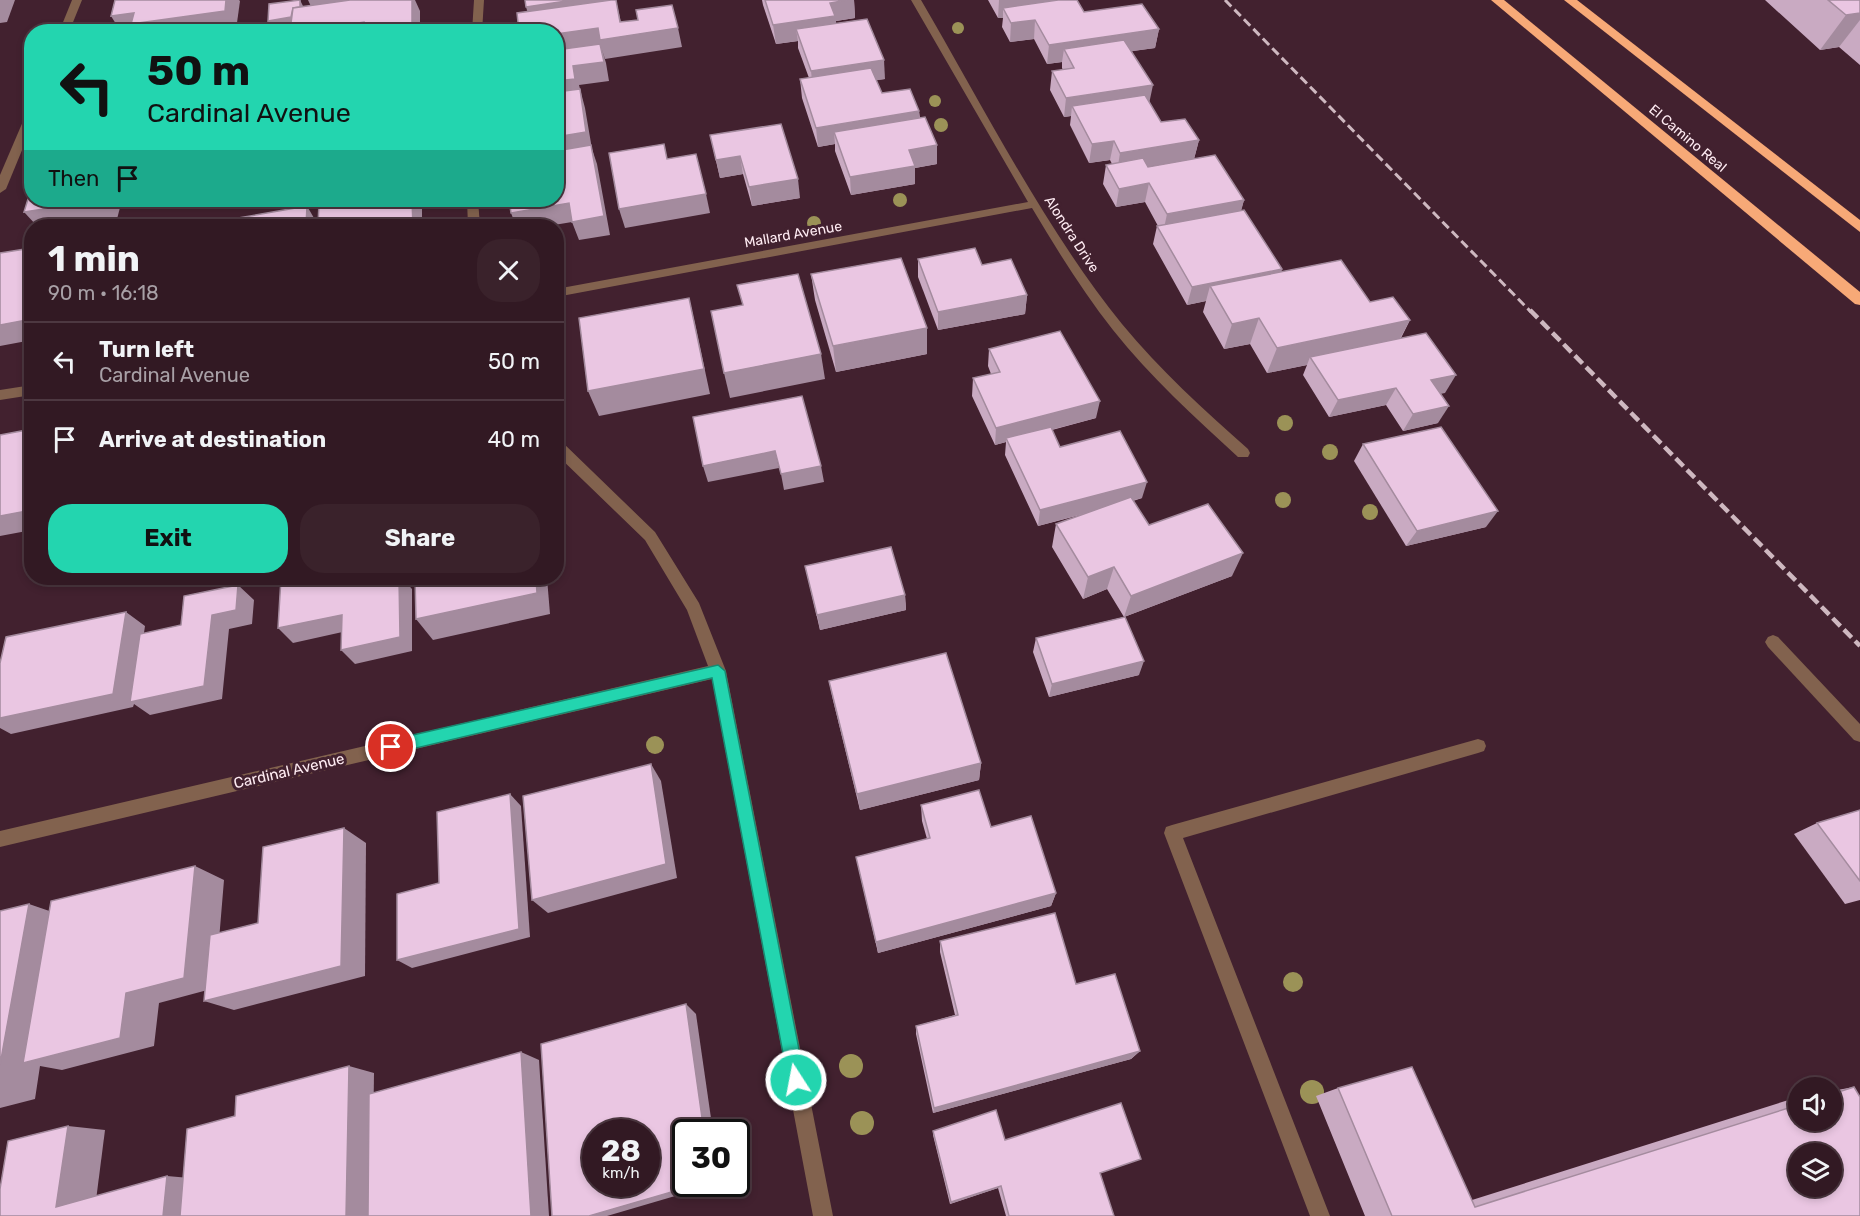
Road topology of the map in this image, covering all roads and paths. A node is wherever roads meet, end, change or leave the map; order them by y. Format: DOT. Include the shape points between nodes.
graph roads {
  1 [pos="77,0"];
  2 [pos="479,0"];
  3 [pos="916,0"];
  4 [pos="1497,0"];
  5 [pos="1570,0"];
  6 [pos="67,24"];
  7 [pos="478,24"];
  8 [pos="24,131"];
  9 [pos="0,189"];
  10 [pos="1035,204"];
  11 [pos="1860,227"];
  12 [pos="564,292"];
  13 [pos="1860,300"];
  14 [pos="24,391"];
  15 [pos="0,395"];
  16 [pos="564,453"];
  17 [pos="1243,453"];
  18 [pos="1773,642"];
  19 [pos="718,671"];
  20 [pos="1860,735"];
  21 [pos="1478,746"];
  22 [pos="0,839"];
  23 [pos="823,1216"];
  24 [pos="1320,1216"];
  1 -- 6 [label="street"];
  2 -- 7 [label="street"];
  3 -- 10 [label="street, Alondra Drive"];
  4 -- 13 [label="highway, El Camino Real"];
  5 -- 11 [label="highway"];
  8 -- 9 [label="street"];
  10 -- 12 [label="street, Mallard Avenue"];
  10 -- 17 [label="street, Alondra Drive" via="1103,308 1173,388"];
  14 -- 15 [label="street"];
  16 -- 19 [label="street" via="650,536 694,608"];
  18 -- 20 [label="street"];
  19 -- 22 [label="street, Cardinal Avenue"];
  19 -- 23 [label="street"];
  21 -- 24 [label="street" via="1172,833"];
}
